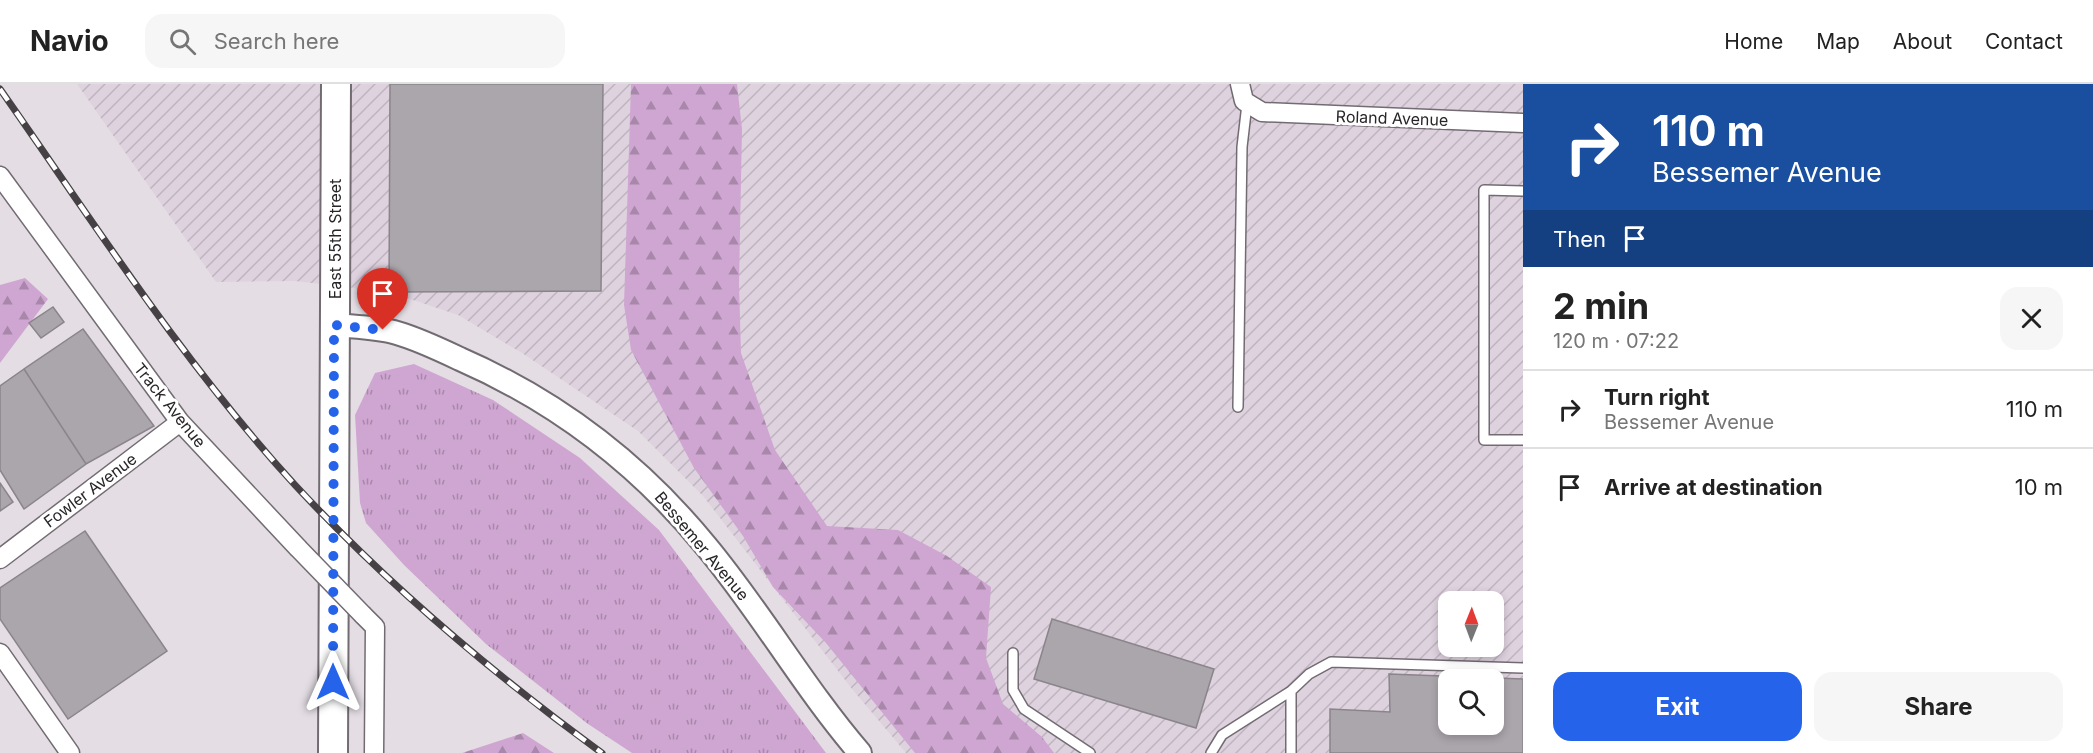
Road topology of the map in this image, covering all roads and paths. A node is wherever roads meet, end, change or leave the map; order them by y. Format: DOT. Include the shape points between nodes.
graph roads {
  1 [pos="336,84"];
  2 [pos="1240,84"];
  3 [pos="1255,108"];
  4 [pos="1523,123"];
  5 [pos="2,183"];
  6 [pos="1523,191"];
  7 [pos="334,325"];
  8 [pos="1238,407"];
  9 [pos="180,422"];
  10 [pos="1523,440"];
  11 [pos="0,559"];
  12 [pos="0,653"];
  13 [pos="1013,653"];
  14 [pos="1523,668"];
  15 [pos="1291,691"];
  16 [pos="70,753"];
  17 [pos="333,753"];
  18 [pos="374,753"];
  19 [pos="860,753"];
  20 [pos="1090,753"];
  21 [pos="1211,753"];
  22 [pos="1291,753"];
  1 -- 7 [label="main road, East 55th Street"];
  2 -- 3 [label="street" via="1240,91"];
  3 -- 4 [label="street, Roland Avenue"];
  3 -- 8 [label="lane" via="1242,147"];
  5 -- 9 [label="street, Track Avenue"];
  6 -- 10 [label="lane" via="1484,190 1484,440"];
  7 -- 17 [label="main road, East 55th Street"];
  7 -- 19 [label="street, Bessemer Avenue" via="396,332 443,351 536,397 597,438 651,485 706,545"];
  9 -- 11 [label="street, Fowler Avenue"];
  9 -- 18 [label="street, Track Avenue, bridge" via="375,627"];
  12 -- 16 [label="street"];
  13 -- 20 [label="lane" via="1012,690 1024,709"];
  14 -- 15 [label="lane" via="1331,662 1309,674"];
  15 -- 21 [label="lane" via="1222,735"];
  15 -- 22 [label="lane"];
}
